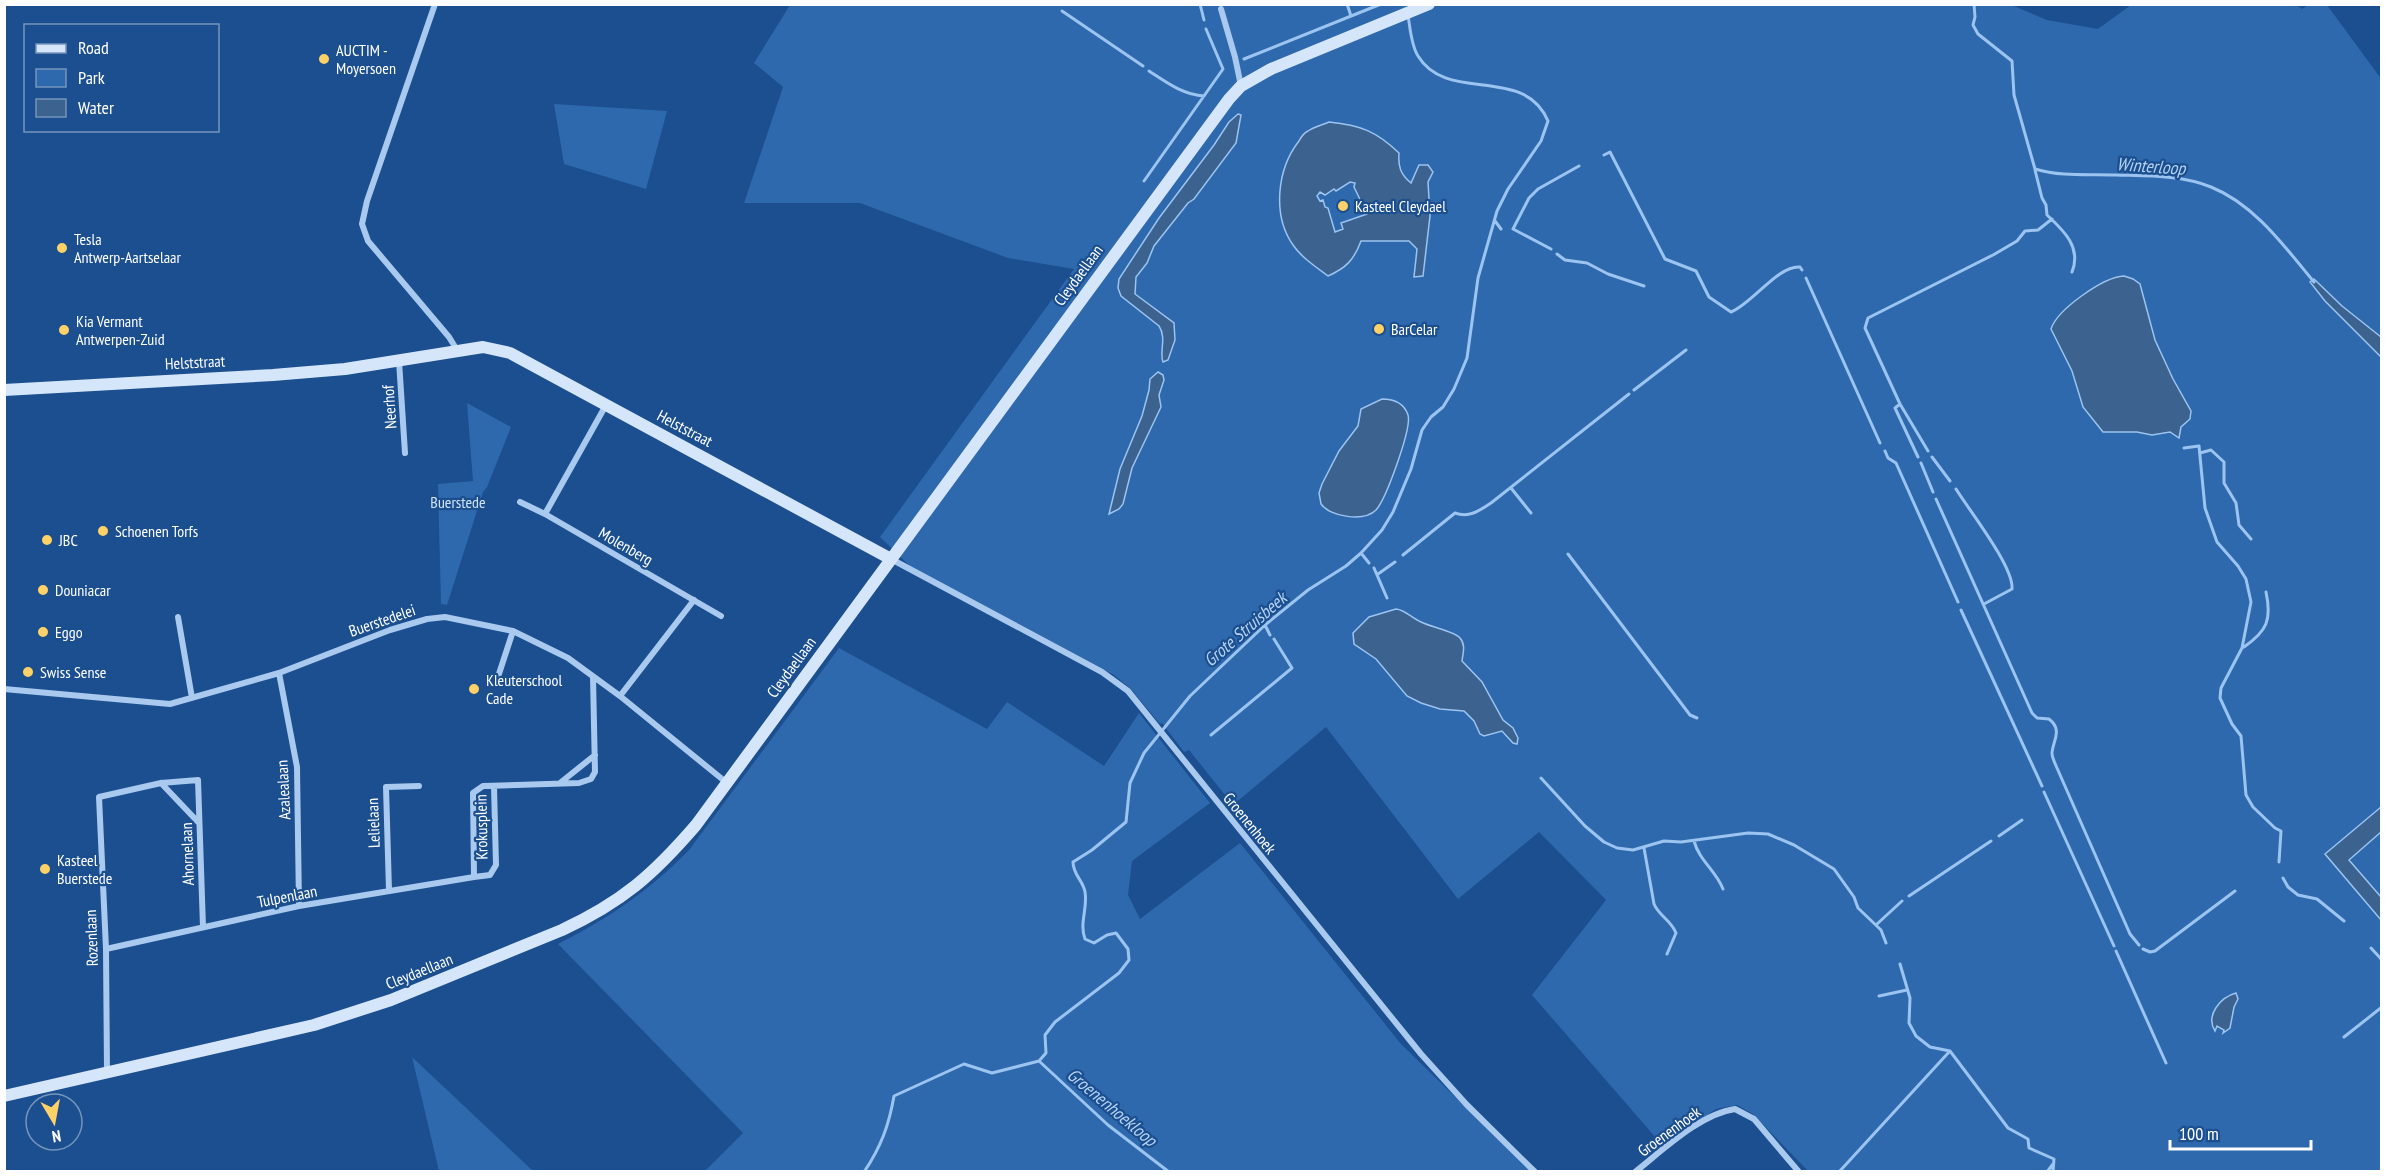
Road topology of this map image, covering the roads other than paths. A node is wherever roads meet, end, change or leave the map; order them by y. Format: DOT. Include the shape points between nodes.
graph roads {
  1 [pos="435,4"];
  2 [pos="1429,4"];
  3 [pos="1221,9"];
  4 [pos="1241,86"];
  5 [pos="457,350"];
  6 [pos="399,360"];
  7 [pos="4,390"];
  8 [pos="606,405"];
  9 [pos="405,453"];
  10 [pos="520,502"];
  11 [pos="545,514"];
  12 [pos="891,559"];
  13 [pos="694,600"];
  14 [pos="721,616"];
  15 [pos="178,617"];
  16 [pos="513,631"];
  17 [pos="279,673"];
  18 [pos="593,677"];
  19 [pos="496,683"];
  20 [pos="4,689"];
  21 [pos="620,696"];
  22 [pos="192,698"];
  23 [pos="595,755"];
  24 [pos="198,780"];
  25 [pos="161,783"];
  26 [pos="727,783"];
  27 [pos="560,784"];
  28 [pos="419,786"];
  29 [pos="494,786"];
  30 [pos="199,823"];
  31 [pos="474,877"];
  32 [pos="389,891"];
  33 [pos="299,906"];
  34 [pos="203,927"];
  35 [pos="106,950"];
  36 [pos="107,1072"];
  37 [pos="4,1096"];
  38 [pos="1535,1172"];
  39 [pos="1635,1172"];
  40 [pos="1799,1172"];
  1 -- 5 [label="street" via="362,224 368,241"];
  2 -- 4 [label="street, Cleydaellaan" via="1271,69"];
  3 -- 4 [label="street"];
  4 -- 12 [label="street, Cleydaellaan" via="1216,114"];
  5 -- 6 [label="street, Helststraat"];
  5 -- 8 [label="street, Helststraat" via="483,347 510,353"];
  6 -- 7 [label="street, Helststraat" via="273,375"];
  6 -- 9 [label="street, Neerhof"];
  8 -- 11 [label="street"];
  8 -- 12 [label="street, Helststraat"];
  10 -- 11 [label="street, Molenberg"];
  11 -- 13 [label="street, Molenberg"];
  12 -- 26 [label="street, Cleydaellaan"];
  12 -- 38 [label="street, Groenenhoek" via="1112,678 1128,691 1421,1054"];
  13 -- 14 [label="street, Molenberg"];
  13 -- 21 [label="street"];
  15 -- 22 [label="street"];
  16 -- 17 [label="street, Buerstedelei" via="445,617 427,619"];
  16 -- 18 [label="street, Buerstedelei" via="568,658"];
  16 -- 19 [label="street"];
  17 -- 22 [label="street, Buerstedelei"];
  17 -- 33 [label="street, Azalealaan" via="297,767"];
  18 -- 21 [label="street, Buerstedelei"];
  18 -- 23 [label="street"];
  20 -- 22 [label="street, Buerstedelei" via="170,704"];
  21 -- 26 [label="street, Buerstedelei"];
  23 -- 27 [label="street"];
  23 -- 27 [label="street" via="596,772 591,779"];
  24 -- 25 [label="street, Rozenlaan"];
  24 -- 30 [label="street, Ahornelaan"];
  25 -- 30 [label="street"];
  25 -- 35 [label="street, Rozenlaan" via="99,796"];
  26 -- 36 [label="street, Cleydaellaan" via="664,862 595,915 357,1012"];
  27 -- 29 [label="street"];
  28 -- 32 [label="street, Lelielaan" via="386,787"];
  29 -- 31 [label="street, Krokusplein" via="496,866 490,874"];
  29 -- 31 [label="street, Krokusplein" via="483,786 473,793"];
  30 -- 34 [label="street, Ahornelaan"];
  31 -- 32 [label="street, Tulpenlaan"];
  32 -- 33 [label="street, Tulpenlaan"];
  33 -- 34 [label="street, Tulpenlaan"];
  34 -- 35 [label="street, Tulpenlaan"];
  35 -- 36 [label="street, Rozenlaan"];
  36 -- 37 [label="street, Cleydaellaan"];
  39 -- 40 [label="street, Groenenhoek" via="1692,1128 1735,1109 1754,1119"];
}
